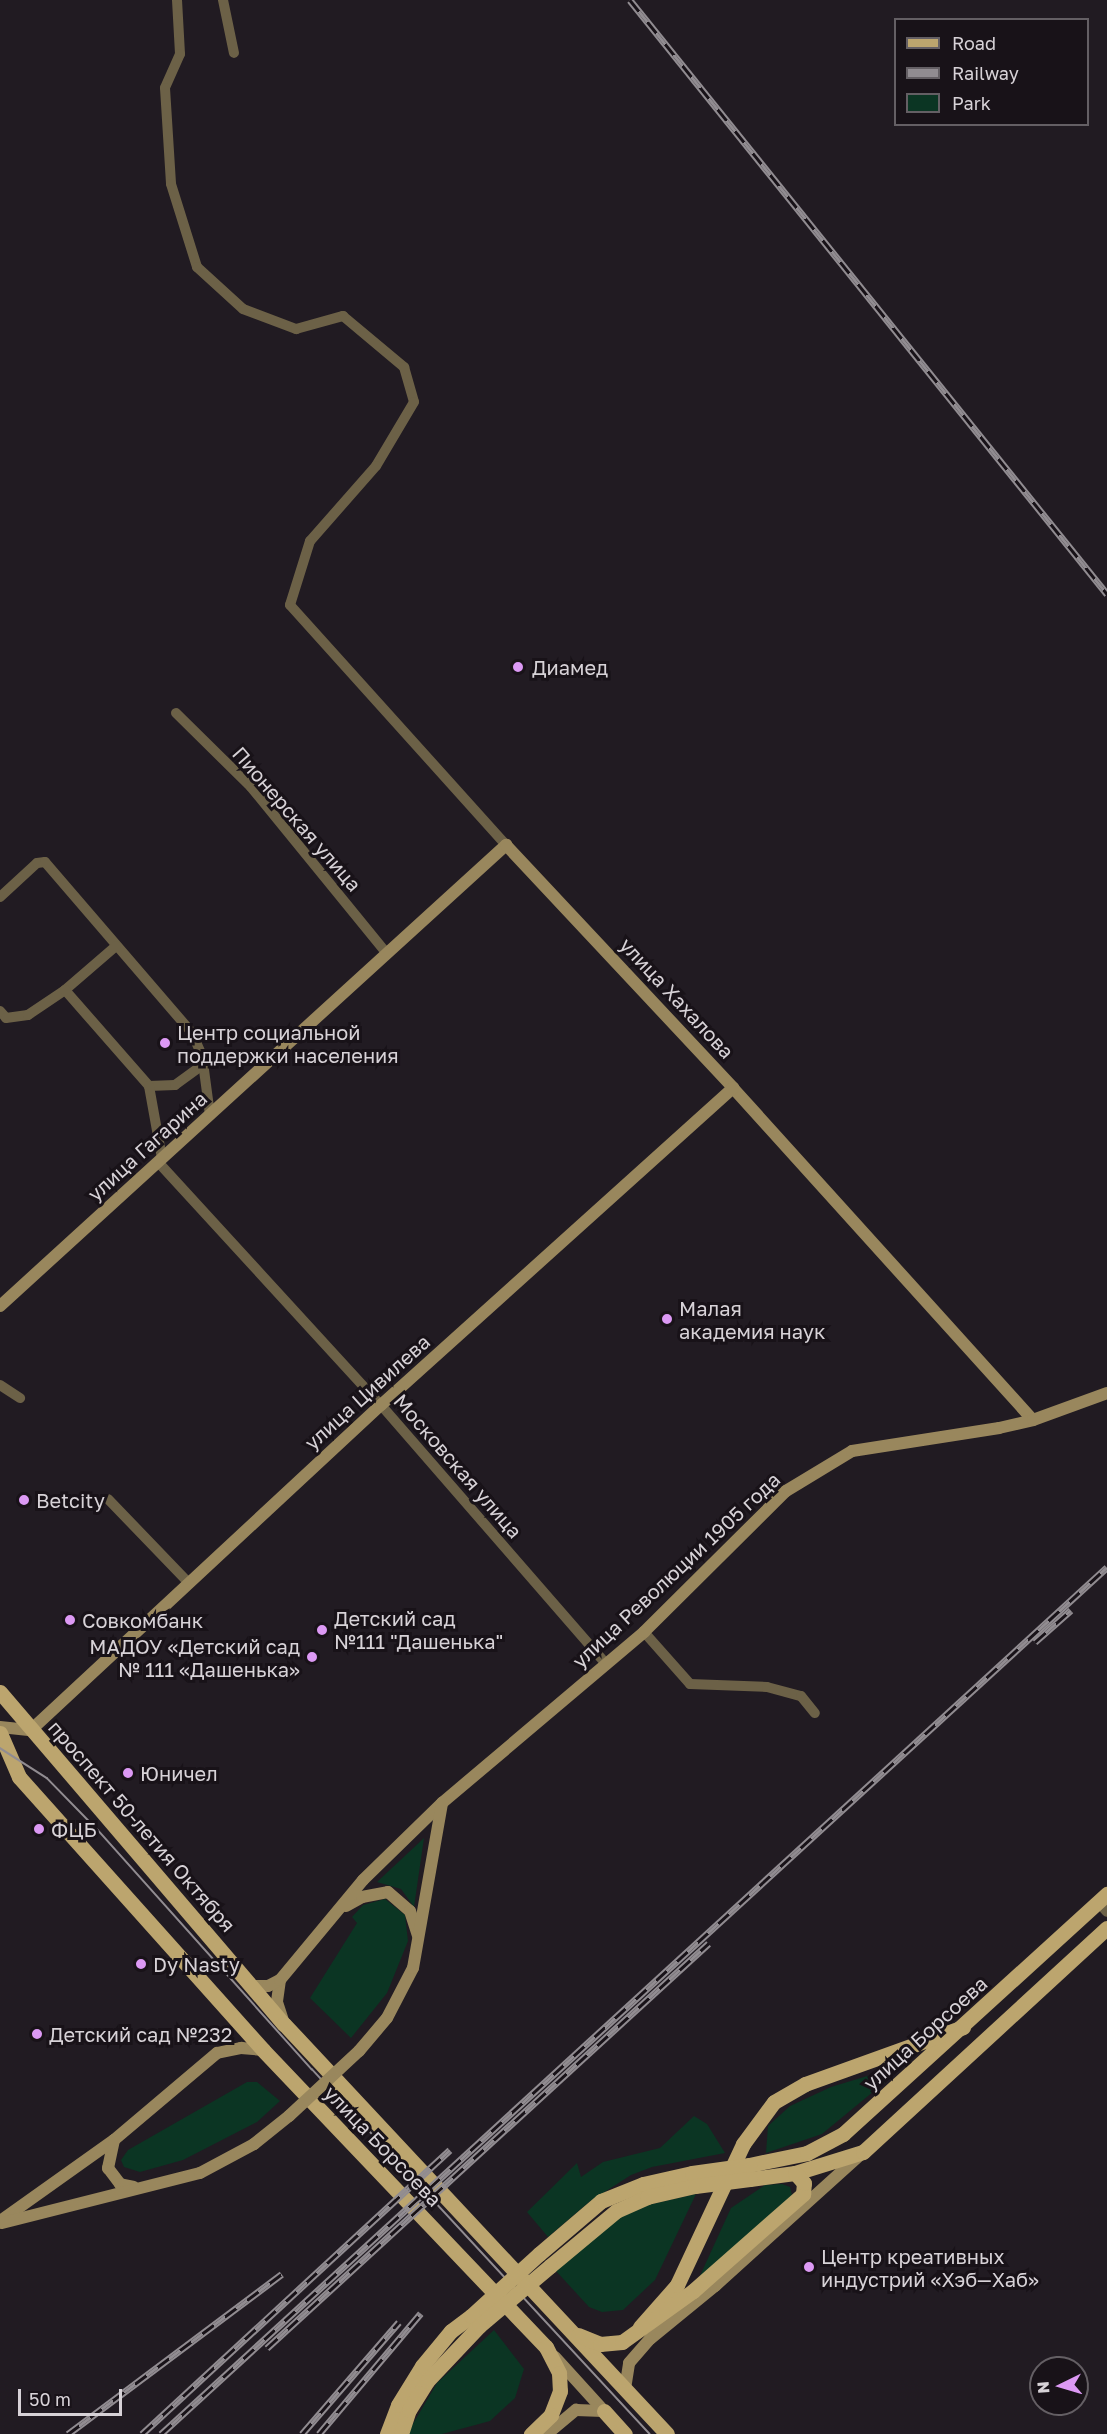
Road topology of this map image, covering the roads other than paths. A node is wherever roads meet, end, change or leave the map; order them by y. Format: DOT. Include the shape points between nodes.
graph roads {
  1 [pos="177,0"];
  2 [pos="223,0"];
  3 [pos="234,53"];
  4 [pos="176,713"];
  5 [pos="506,845"];
  6 [pos="0,897"];
  7 [pos="116,945"];
  8 [pos="387,954"];
  9 [pos="64,990"];
  10 [pos="0,1011"];
  11 [pos="203,1065"];
  12 [pos="149,1086"];
  13 [pos="733,1088"];
  14 [pos="210,1115"];
  15 [pos="160,1160"];
  16 [pos="0,1306"];
  17 [pos="0,1385"];
  18 [pos="1107,1393"];
  19 [pos="20,1398"];
  20 [pos="381,1405"];
  21 [pos="1033,1420"];
  22 [pos="108,1499"];
  23 [pos="188,1582"];
  24 [pos="644,1632"];
  25 [pos="607,1665"];
  26 [pos="0,1692"];
  27 [pos="815,1713"];
  28 [pos="0,1727"];
  29 [pos="31,1730"];
  30 [pos="0,1733"];
  31 [pos="442,1803"];
  32 [pos="1104,1903"];
  33 [pos="340,1909"];
  34 [pos="1107,1928"];
  35 [pos="418,1940"];
  36 [pos="279,1980"];
  37 [pos="253,1986"];
  38 [pos="284,2024"];
  39 [pos="963,2027"];
  40 [pos="263,2050"];
  41 [pos="114,2140"];
  42 [pos="863,2152"];
  43 [pos="749,2172"];
  44 [pos="795,2173"];
  45 [pos="694,2180"];
  46 [pos="135,2188"];
  47 [pos="0,2222"];
  48 [pos="475,2321"];
  49 [pos="640,2328"];
  50 [pos="573,2333"];
  51 [pos="546,2348"];
  52 [pos="625,2389"];
  53 [pos="604,2411"];
  54 [pos="389,2428"];
  55 [pos="401,2434"];
  56 [pos="531,2434"];
  57 [pos="546,2434"];
  58 [pos="625,2434"];
  59 [pos="667,2434"];
  1 -- 5 [label="street, улица Хахалова" via="180,54 165,88 171,184 198,267 243,309 296,329 343,316 404,367 414,402 376,466 310,541 290,605"];
  2 -- 3 [label="street"];
  4 -- 8 [label="street, Пионерская улица" via="251,787"];
  5 -- 8 [label="main road, улица Гагарина"];
  5 -- 13 [label="main road, улица Хахалова"];
  6 -- 7 [label="street" via="37,863 45,862"];
  7 -- 9 [label="street"];
  7 -- 11 [label="street" via="192,1033"];
  8 -- 14 [label="main road, улица Гагарина"];
  9 -- 10 [label="street" via="28,1015 6,1018"];
  9 -- 12 [label="street"];
  11 -- 12 [label="street" via="175,1085"];
  11 -- 14 [label="street"];
  12 -- 15 [label="street"];
  13 -- 20 [label="main road, улица Цивилева"];
  13 -- 21 [label="main road, улица Хахалова"];
  14 -- 15 [label="main road, улица Гагарина"];
  15 -- 16 [label="main road, улица Гагарина"];
  15 -- 20 [label="street, Московская улица"];
  17 -- 19 [label="street"];
  18 -- 21 [label="main road, улица Революции 1905 года"];
  20 -- 23 [label="main road, улица Цивилева"];
  20 -- 25 [label="street, Московская улица"];
  21 -- 24 [label="main road, улица Революции 1905 года" via="852,1450 828,1462 786,1491"];
  22 -- 23 [label="street"];
  23 -- 29 [label="main road, улица Цивилева"];
  24 -- 25 [label="main road, улица Революции 1905 года"];
  24 -- 27 [label="street" via="690,1684 767,1687 801,1696"];
  25 -- 31 [label="main road, улица Революции 1905 года"];
  26 -- 29 [label="main road, проспект 50-летия Октября"];
  28 -- 29 [label="main road"];
  29 -- 37 [label="main road, проспект 50-летия Октября"];
  30 -- 40 [label="main road, улица Борсоева" via="19,1777"];
  31 -- 33 [label="main road, улица Революции 1905 года" via="363,1880"];
  31 -- 35 [label="main road"];
  32 -- 39 [label="main road, улица Борсоева"];
  33 -- 35 [label="main road, улица Революции 1905 года" via="362,1896 388,1892 410,1911"];
  33 -- 36 [label="main road, улица Революции 1905 года"];
  34 -- 42 [label="main road"];
  35 -- 46 [label="main road, bridge" via="403,1992 359,2051 289,2116 228,2161 200,2173"];
  36 -- 37 [label="main road" via="268,1986"];
  36 -- 38 [label="main road" via="278,2002"];
  37 -- 38 [label="main road, проспект 50-летия Октября"];
  38 -- 50 [label="main road, проспект 50-летия Октября"];
  39 -- 43 [label="main road, улица Борсоева" via="843,2134 807,2153"];
  39 -- 49 [label="main road" via="805,2084 774,2102 743,2144 677,2285"];
  40 -- 41 [label="main road" via="241,2048 217,2053"];
  40 -- 51 [label="main road, улица Борсоева"];
  41 -- 46 [label="main road" via="108,2168 120,2184"];
  41 -- 47 [label="main road"];
  42 -- 44 [label="main road"];
  42 -- 52 [label="main road" via="715,2286 650,2339 629,2364"];
  43 -- 44 [label="main road"];
  43 -- 45 [label="main road, bridge"];
  44 -- 49 [label="main road" via="804,2183 803,2194 693,2291"];
  45 -- 48 [label="main road, bridge" via="616,2211"];
  45 -- 48 [label="main road, bridge" via="643,2184 601,2201 539,2254"];
  46 -- 47 [label="main road"];
  48 -- 54 [label="main road" via="422,2366"];
  48 -- 55 [label="main road" via="427,2381 409,2410"];
  49 -- 50 [label="main road" via="622,2342 600,2344"];
  50 -- 52 [label="main road, проспект 50-летия Октября"];
  51 -- 53 [label="main road"];
  51 -- 56 [label="main road, улица Борсоева" via="559,2373 560,2391 551,2415"];
  52 -- 59 [label="main road, проспект 50-летия Октября"];
  53 -- 57 [label="main road" via="589,2407 576,2410"];
  53 -- 58 [label="main road"];
}
